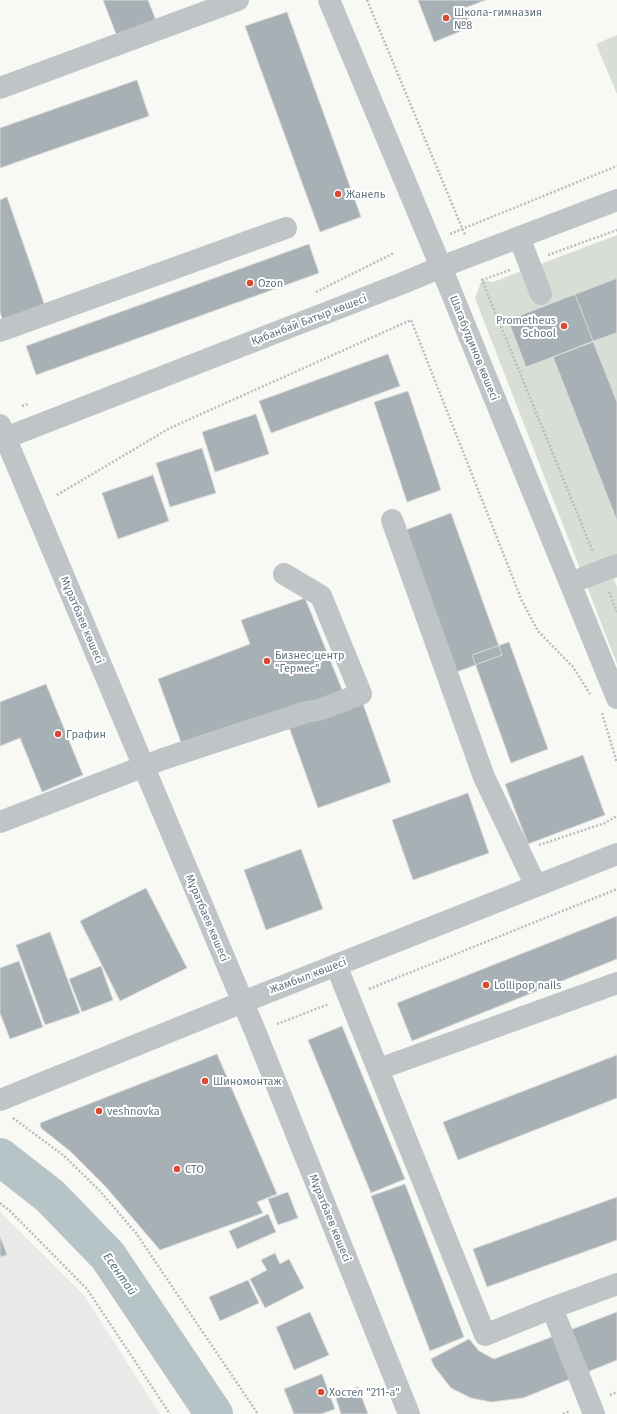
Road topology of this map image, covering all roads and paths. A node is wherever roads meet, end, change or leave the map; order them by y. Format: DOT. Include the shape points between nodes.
graph roads {
  1 [pos="238,0"];
  2 [pos="328,0"];
  3 [pos="368,0"];
  4 [pos="0,88"];
  5 [pos="617,166"];
  6 [pos="617,200"];
  7 [pos="286,228"];
  8 [pos="463,230"];
  9 [pos="449,234"];
  10 [pos="519,237"];
  11 [pos="440,267"];
  12 [pos="482,280"];
  13 [pos="541,294"];
  14 [pos="0,331"];
  15 [pos="2,434"];
  16 [pos="57,496"];
  17 [pos="392,520"];
  18 [pos="609,569"];
  19 [pos="284,574"];
  20 [pos="570,583"];
  21 [pos="617,612"];
  22 [pos="593,697"];
  23 [pos="609,704"];
  24 [pos="617,763"];
  25 [pos="144,766"];
  26 [pos="617,816"];
  27 [pos="0,822"];
  28 [pos="520,851"];
  29 [pos="617,854"];
  30 [pos="536,886"];
  31 [pos="617,889"];
  32 [pos="336,965"];
  33 [pos="617,983"];
  34 [pos="350,996"];
  35 [pos="242,1002"];
  36 [pos="277,1024"];
  37 [pos="379,1070"];
  38 [pos="3,1094"];
  39 [pos="13,1118"];
  40 [pos="0,1203"];
  41 [pos="617,1284"];
  42 [pos="552,1308"];
  43 [pos="170,1414"];
  44 [pos="258,1414"];
  45 [pos="409,1414"];
  46 [pos="594,1414"];
  1 -- 4 [label="street"];
  2 -- 11 [label="street, Шагабутдинов көшесі"];
  3 -- 8 [label="path"];
  5 -- 8 [label="path"];
  6 -- 10 [label="street, Қабанбай Батыр көшесі"];
  7 -- 14 [label="street"];
  8 -- 9 [label="path"];
  10 -- 11 [label="street, Қабанбай Батыр көшесі"];
  10 -- 13 [label="street"];
  11 -- 15 [label="street, Қабанбай Батыр көшесі"];
  11 -- 20 [label="street, Шагабутдинов көшесі"];
  12 -- 18 [label="path"];
  15 -- 25 [label="street, Мұратбаев көшесі"];
  16 -- 22 [label="path" via="170,428 411,320 522,602 538,631 573,667"];
  17 -- 28 [label="street" via="484,778"];
  18 -- 20 [label="street"];
  18 -- 21 [label="path"];
  19 -- 25 [label="street" via="321,596 361,694"];
  20 -- 23 [label="street, Шагабутдинов көшесі"];
  23 -- 24 [label="path"];
  25 -- 27 [label="street"];
  25 -- 35 [label="street, Мұратбаев көшесі"];
  26 -- 28 [label="path"];
  28 -- 30 [label="street"];
  29 -- 30 [label="street, Жамбыл көшесі"];
  30 -- 32 [label="street, Жамбыл көшесі"];
  31 -- 34 [label="path"];
  32 -- 34 [label="street"];
  32 -- 35 [label="street, Жамбыл көшесі"];
  33 -- 37 [label="street"];
  34 -- 36 [label="path"];
  34 -- 37 [label="street"];
  35 -- 38 [label="street, Жамбыл көшесі"];
  35 -- 45 [label="street, Мұратбаев көшесі"];
  37 -- 42 [label="street" via="486,1335"];
  39 -- 44 [label="path" via="63,1155 99,1190 136,1233"];
  40 -- 43 [label="path" via="10,1210 87,1289"];
  41 -- 42 [label="street"];
  42 -- 46 [label="street"];
}
